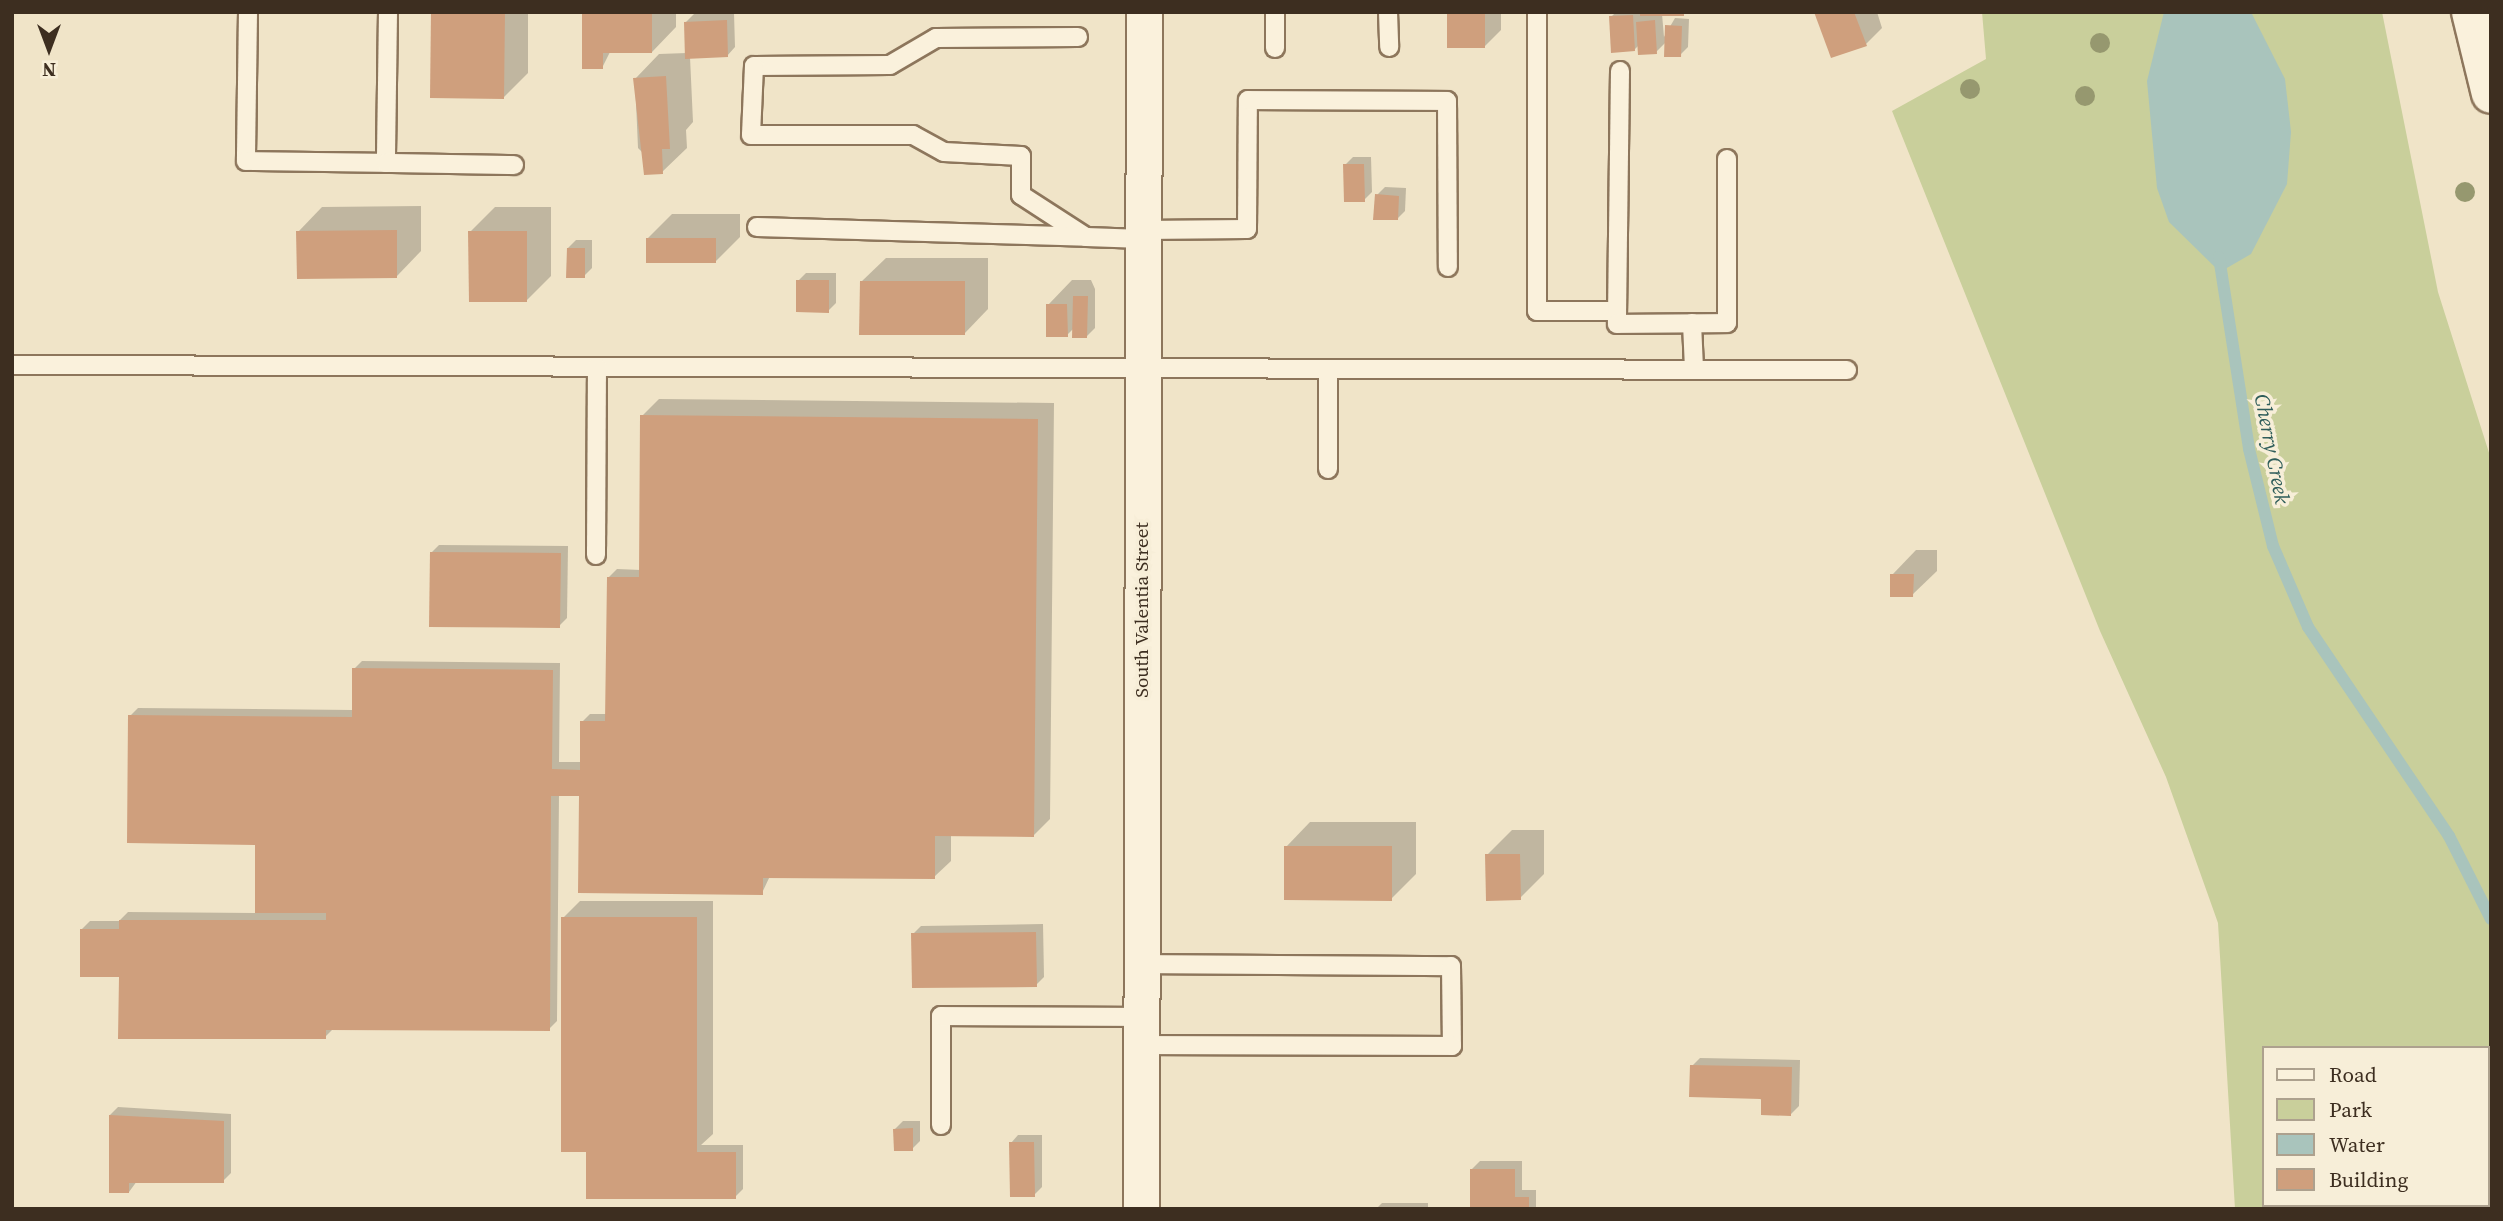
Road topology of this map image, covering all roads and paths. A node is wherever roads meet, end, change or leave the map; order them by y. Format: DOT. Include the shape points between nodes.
graph roads {
  1 [pos="248,12"];
  2 [pos="388,12"];
  3 [pos="1144,12"];
  4 [pos="1275,12"];
  5 [pos="1388,12"];
  6 [pos="1537,12"];
  7 [pos="2471,12"];
  8 [pos="1078,37"];
  9 [pos="1389,47"];
  10 [pos="1275,48"];
  11 [pos="1620,71"];
  12 [pos="2491,94"];
  13 [pos="1727,159"];
  14 [pos="386,163"];
  15 [pos="514,165"];
  16 [pos="757,227"];
  17 [pos="1143,234"];
  18 [pos="1086,237"];
  19 [pos="1448,267"];
  20 [pos="1617,311"];
  21 [pos="1692,323"];
  22 [pos="12,365"];
  23 [pos="597,367"];
  24 [pos="1143,368"];
  25 [pos="1328,369"];
  26 [pos="1694,369"];
  27 [pos="1847,370"];
  28 [pos="1328,469"];
  29 [pos="597,555"];
  30 [pos="1141,964"];
  31 [pos="1141,1031"];
  32 [pos="940,1125"];
  33 [pos="1141,1209"];
  1 -- 14 [label="lane" via="246,161"];
  2 -- 14 [label="lane"];
  3 -- 17 [label="street, South Valentia Street"];
  4 -- 10 [label="lane"];
  5 -- 9 [label="lane"];
  6 -- 20 [label="lane" via="1537,311"];
  7 -- 12 [label="street"];
  8 -- 18 [label="lane" via="936,37 890,65 754,66 751,135 912,135 944,152 1021,156 1020,195"];
  11 -- 20 [label="lane"];
  13 -- 21 [label="lane" via="1727,323"];
  14 -- 15 [label="lane"];
  16 -- 18 [label="lane"];
  17 -- 18 [label="lane"];
  17 -- 19 [label="lane" via="1247,229 1248,100 1447,101"];
  17 -- 24 [label="street, South Valentia Street"];
  20 -- 21 [label="lane" via="1617,324"];
  21 -- 26 [label="lane"];
  22 -- 23 [label="lane"];
  23 -- 24 [label="lane"];
  23 -- 29 [label="lane"];
  24 -- 25 [label="lane"];
  24 -- 30 [label="street, South Valentia Street"];
  25 -- 26 [label="lane"];
  25 -- 28 [label="lane"];
  26 -- 27 [label="lane"];
  30 -- 31 [label="street, South Valentia Street"];
  30 -- 31 [label="lane" via="1451,966 1452,1046"];
  31 -- 32 [label="lane" via="940,1016"];
  31 -- 33 [label="street, South Valentia Street"];
}
